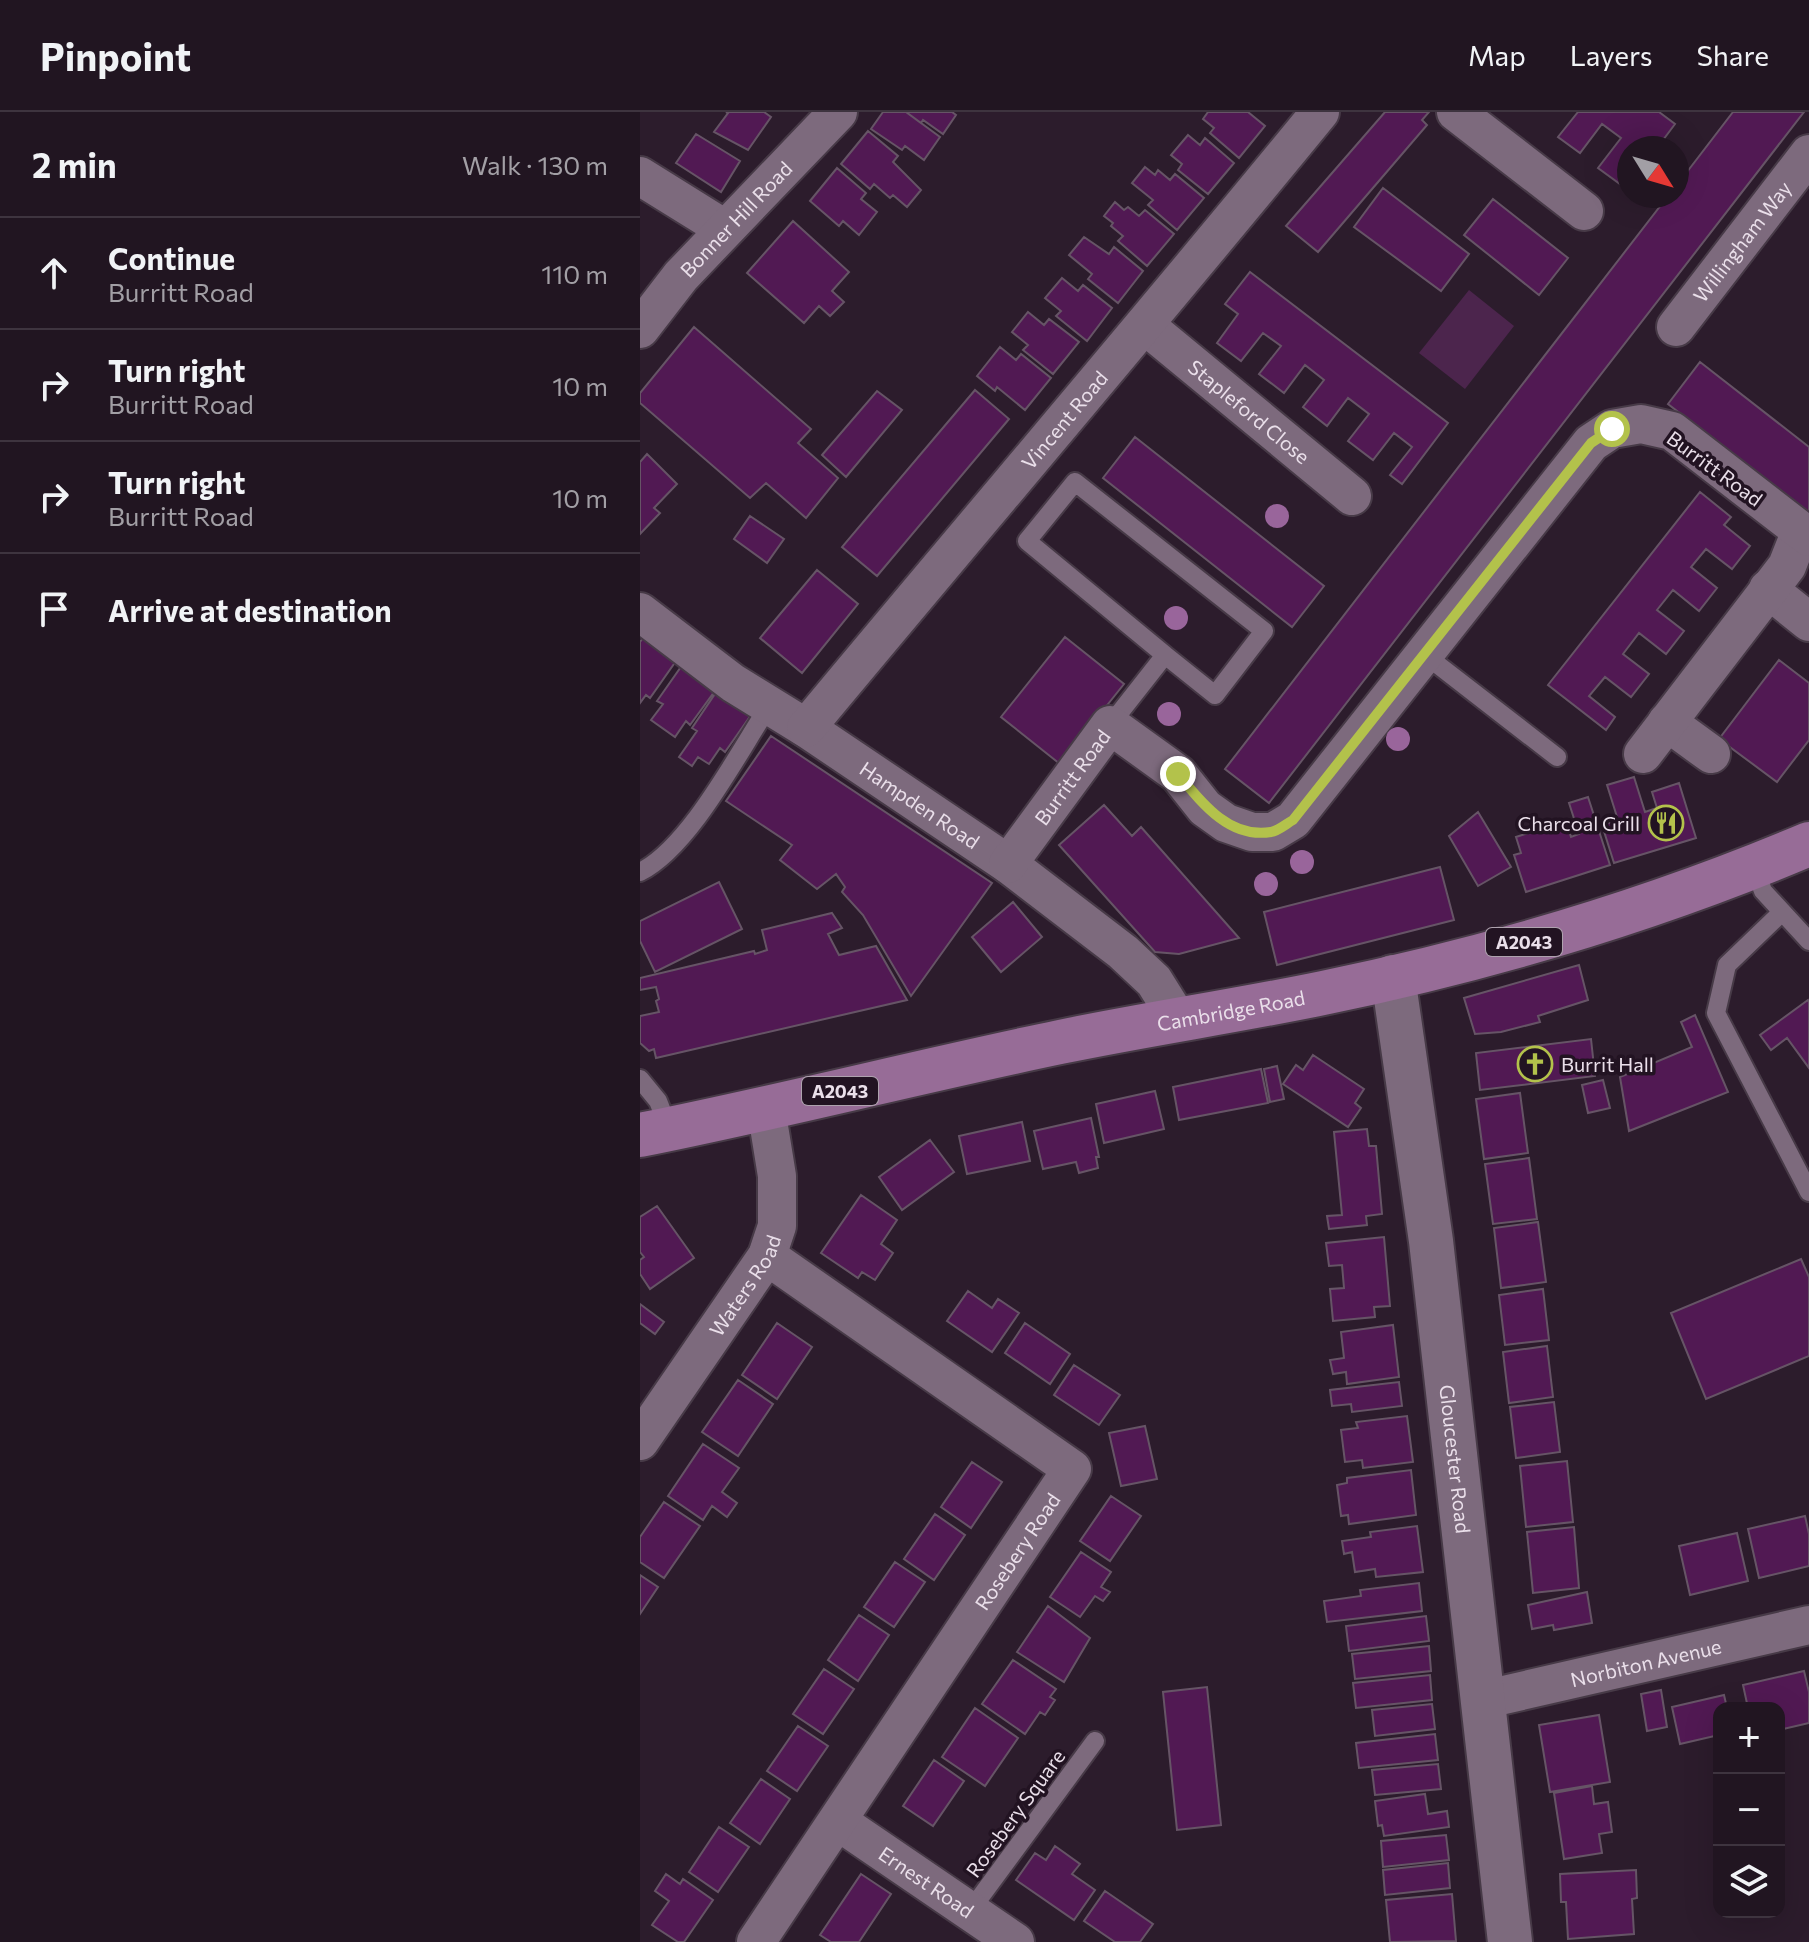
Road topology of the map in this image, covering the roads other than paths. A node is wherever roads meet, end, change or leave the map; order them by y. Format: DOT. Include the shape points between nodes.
graph roads {
  1 [pos="838,112"];
  2 [pos="1320,112"];
  3 [pos="1456,112"];
  4 [pos="1809,154"];
  5 [pos="640,176"];
  6 [pos="1584,211"];
  7 [pos="725,229"];
  8 [pos="1146,326"];
  9 [pos="1676,327"];
  10 [pos="640,329"];
  11 [pos="1352,496"];
  12 [pos="1804,535"];
  13 [pos="1768,589"];
  14 [pos="640,612"];
  15 [pos="1809,622"];
  16 [pos="1424,654"];
  17 [pos="1165,655"];
  18 [pos="769,706"];
  19 [pos="1667,722"];
  20 [pos="1110,725"];
  21 [pos="806,728"];
  22 [pos="1643,754"];
  23 [pos="1711,754"];
  24 [pos="1557,757"];
  25 [pos="1809,844"];
  26 [pos="1008,864"];
  27 [pos="1754,867"];
  28 [pos="640,872"];
  29 [pos="1781,913"];
  30 [pos="1809,941"];
  31 [pos="1393,977"];
  32 [pos="1179,1021"];
  33 [pos="640,1079"];
  34 [pos="766,1108"];
  35 [pos="654,1132"];
  36 [pos="1809,1192"];
  37 [pos="767,1256"];
  38 [pos="640,1441"];
  39 [pos="1809,1625"];
  40 [pos="1482,1700"];
  41 [pos="1095,1741"];
  42 [pos="839,1822"];
  43 [pos="970,1911"];
  44 [pos="756,1942"];
  45 [pos="1015,1942"];
  46 [pos="1510,1942"];
  1 -- 7 [label="street, Bonner Hill Road"];
  2 -- 8 [label="street, Vincent Road"];
  3 -- 6 [label="street"];
  4 -- 9 [label="street, Willingham Way"];
  5 -- 7 [label="street"];
  7 -- 10 [label="street, Bonner Hill Road"];
  8 -- 11 [label="street, Stapleford Close"];
  8 -- 21 [label="street, Vincent Road"];
  12 -- 13 [label="street, Burritt Road"];
  12 -- 16 [label="street, Burritt Road" via="1672,431 1641,424 1612,429 1591,443"];
  13 -- 15 [label="street"];
  13 -- 19 [label="street, Burritt Road"];
  14 -- 18 [label="street, Hampden Road"];
  16 -- 20 [label="street, Burritt Road" via="1293,820 1273,832 1226,823 1205,808 1178,774"];
  16 -- 24 [label="lane"];
  17 -- 17 [label="lane" via="1027,541 1075,482 1264,631 1215,695"];
  17 -- 20 [label="lane"];
  18 -- 21 [label="street, Hampden Road"];
  18 -- 28 [label="lane" via="695,819 663,857"];
  19 -- 22 [label="street, Burritt Road"];
  19 -- 23 [label="street"];
  20 -- 26 [label="street, Burritt Road"];
  21 -- 26 [label="street, Hampden Road"];
  25 -- 27 [label="main road, Cambridge Road / A2043"];
  26 -- 32 [label="street, Hampden Road" via="1123,952 1154,981"];
  27 -- 29 [label="lane" via="1763,891"];
  27 -- 31 [label="main road, Cambridge Road / A2043" via="1569,930"];
  29 -- 30 [label="lane"];
  29 -- 36 [label="lane" via="1727,965 1716,1013"];
  31 -- 32 [label="main road, Cambridge Road / A2043"];
  31 -- 40 [label="street, Gloucester Road" via="1431,1241"];
  32 -- 34 [label="main road, Cambridge Road / A2043" via="1062,1041"];
  33 -- 35 [label="lane" via="658,1101"];
  34 -- 35 [label="main road, Cambridge Road / A2043"];
  34 -- 37 [label="street, Waters Road" via="777,1176 777,1226"];
  37 -- 38 [label="street, Waters Road"];
  37 -- 42 [label="street, Rosebery Road" via="1072,1469"];
  39 -- 40 [label="street, Norbiton Avenue"];
  40 -- 46 [label="street, Gloucester Road"];
  41 -- 43 [label="lane, Rosebery Square"];
  42 -- 43 [label="street, Ernest Road"];
  42 -- 44 [label="street, Rosebery Road"];
  43 -- 45 [label="street, Ernest Road"];
}
